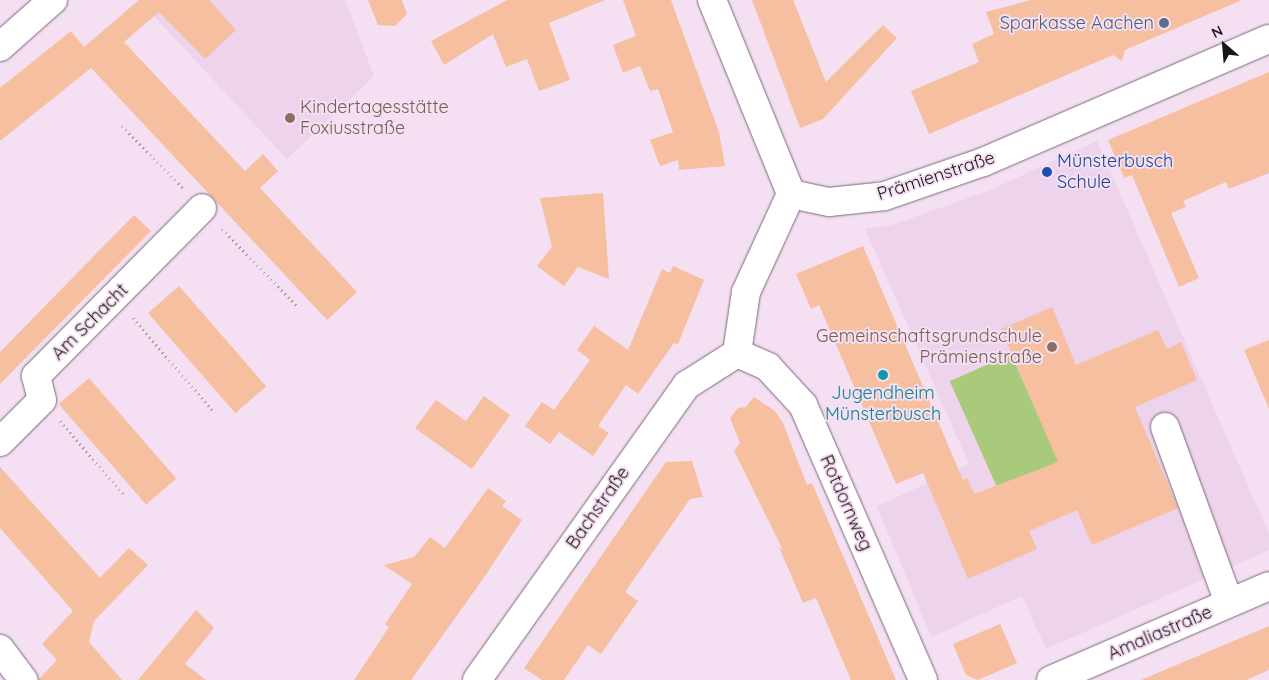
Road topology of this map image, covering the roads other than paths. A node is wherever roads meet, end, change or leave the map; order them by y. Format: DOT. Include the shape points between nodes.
graph roads {
  1 [pos="54,0"];
  2 [pos="712,0"];
  3 [pos="1269,39"];
  4 [pos="0,47"];
  5 [pos="790,194"];
  6 [pos="202,208"];
  7 [pos="737,353"];
  8 [pos="1165,427"];
  9 [pos="0,442"];
  10 [pos="1269,586"];
  11 [pos="1229,603"];
  12 [pos="0,649"];
  13 [pos="23,680"];
  14 [pos="477,680"];
  15 [pos="923,680"];
  16 [pos="1051,680"];
  1 -- 4 [label="street"];
  2 -- 5 [label="street"];
  3 -- 5 [label="street, Prämienstraße" via="983,162 885,196 829,202"];
  5 -- 7 [label="street" via="746,292"];
  6 -- 9 [label="street, Am Schacht" via="36,376 42,400"];
  7 -- 14 [label="street, Bachstraße" via="687,385"];
  7 -- 15 [label="street, Rotdornweg" via="768,367 803,405"];
  8 -- 11 [label="street"];
  10 -- 11 [label="street, Amaliastraße"];
  11 -- 16 [label="street, Amaliastraße"];
  12 -- 13 [label="street"];
}
